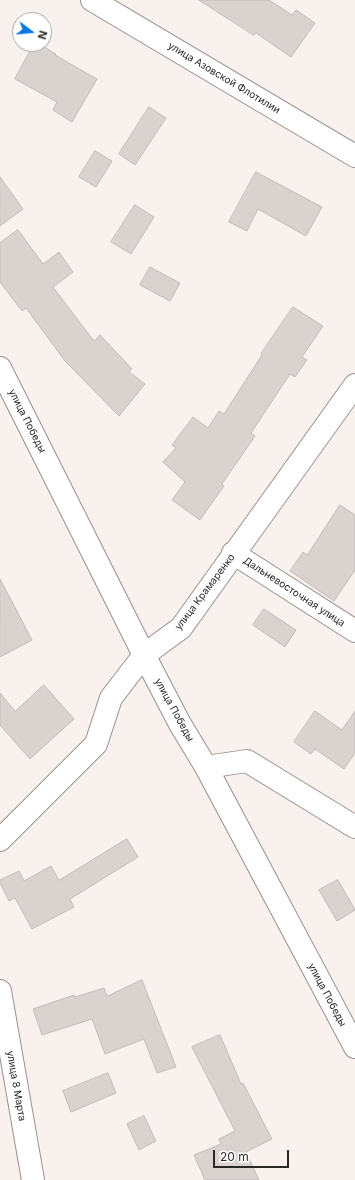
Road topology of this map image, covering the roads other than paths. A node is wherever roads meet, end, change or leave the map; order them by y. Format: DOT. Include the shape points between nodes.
graph roads {
  1 [pos="92,0"];
  2 [pos="355,156"];
  3 [pos="0,368"];
  4 [pos="355,385"];
  5 [pos="233,553"];
  6 [pos="355,631"];
  7 [pos="144,655"];
  8 [pos="206,767"];
  9 [pos="355,827"];
  10 [pos="0,840"];
  11 [pos="0,991"];
  12 [pos="355,1047"];
  13 [pos="33,1180"];
  1 -- 2 [label="street, улица Азовской Флотилии"];
  3 -- 7 [label="street, улица Победы"];
  4 -- 5 [label="street, улица Крамаренко"];
  5 -- 6 [label="street, Дальневосточная улица"];
  5 -- 7 [label="street, улица Крамаренко" via="180,628"];
  7 -- 8 [label="street, улица Победы"];
  7 -- 10 [label="street, улица Крамаренко" via="111,698 96,744"];
  8 -- 9 [label="street" via="247,761"];
  8 -- 12 [label="street, улица Победы"];
  11 -- 13 [label="street, улица 8 Марта"];
}
